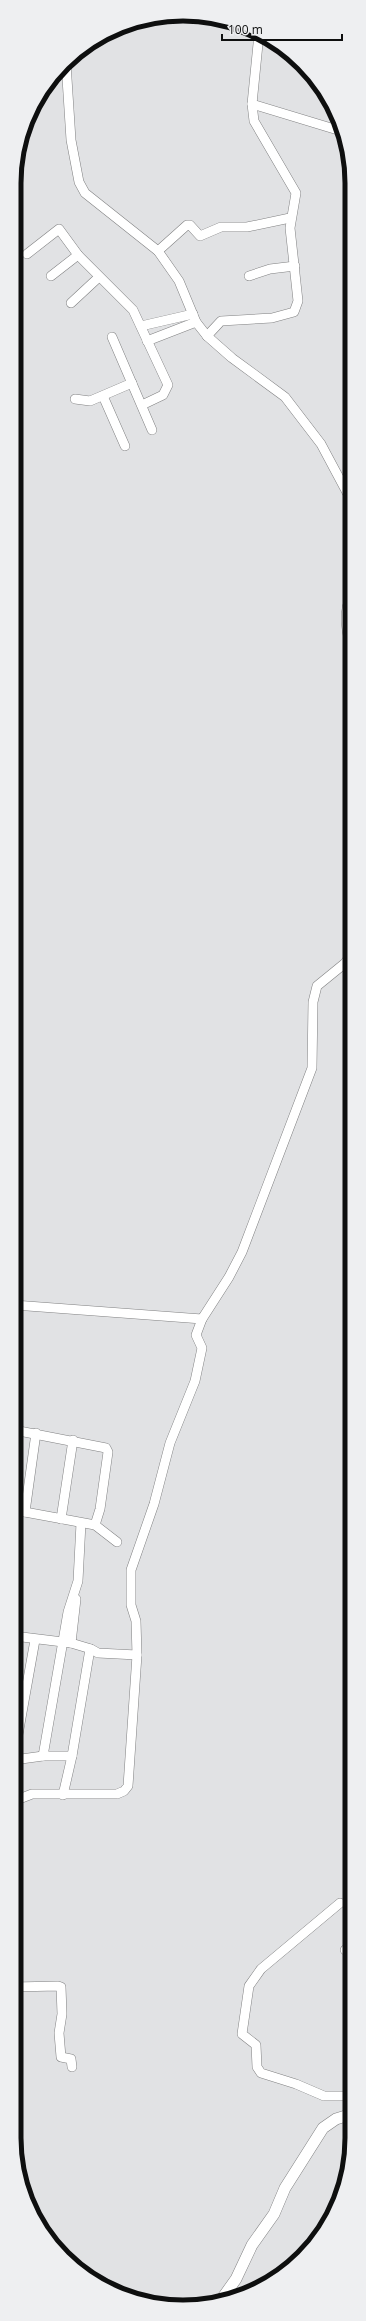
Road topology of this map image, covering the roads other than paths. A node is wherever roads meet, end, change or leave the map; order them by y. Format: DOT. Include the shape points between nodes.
graph roads {
  1 [pos="258,40"];
  2 [pos="66,70"];
  3 [pos="252,104"];
  4 [pos="335,129"];
  5 [pos="290,218"];
  6 [pos="158,251"];
  7 [pos="27,254"];
  8 [pos="78,255"];
  9 [pos="295,266"];
  10 [pos="51,276"];
  11 [pos="249,276"];
  12 [pos="99,277"];
  13 [pos="71,303"];
  14 [pos="195,318"];
  15 [pos="141,326"];
  16 [pos="207,336"];
  17 [pos="112,337"];
  18 [pos="148,341"];
  19 [pos="132,383"];
  20 [pos="103,396"];
  21 [pos="75,399"];
  22 [pos="142,405"];
  23 [pos="152,430"];
  24 [pos="125,446"];
  25 [pos="345,489"];
  26 [pos="345,963"];
  27 [pos="21,1306"];
  28 [pos="202,1319"];
  29 [pos="21,1431"];
  30 [pos="36,1433"];
  31 [pos="73,1440"];
  32 [pos="21,1511"];
  33 [pos="25,1512"];
  34 [pos="61,1519"];
  35 [pos="81,1523"];
  36 [pos="95,1526"];
  37 [pos="117,1542"];
  38 [pos="78,1581"];
  39 [pos="21,1637"];
  40 [pos="35,1640"];
  41 [pos="62,1643"];
  42 [pos="71,1643"];
  43 [pos="90,1649"];
  44 [pos="137,1655"];
  45 [pos="21,1718"];
  46 [pos="43,1756"];
  47 [pos="72,1756"];
  48 [pos="21,1759"];
  49 [pos="63,1795"];
  50 [pos="21,1798"];
  51 [pos="340,1903"];
  52 [pos="21,1987"];
  53 [pos="72,2067"];
  54 [pos="345,2096"];
  55 [pos="345,2116"];
  56 [pos="226,2294"];
  1 -- 3 [label="street"];
  2 -- 6 [label="street" via="69,128 79,182 85,193 145,238"];
  3 -- 4 [label="street"];
  3 -- 5 [label="street" via="257,130 292,185 296,198"];
  5 -- 6 [label="street" via="247,227 221,227 200,236 188,224"];
  5 -- 9 [label="street"];
  6 -- 14 [label="street" via="179,281"];
  7 -- 8 [label="street" via="59,229"];
  8 -- 10 [label="street"];
  8 -- 12 [label="street"];
  9 -- 11 [label="street" via="270,269"];
  9 -- 16 [label="street" via="298,301 294,312 272,318 221,321"];
  12 -- 13 [label="street"];
  12 -- 15 [label="street" via="133,310"];
  14 -- 15 [label="street"];
  14 -- 16 [label="street"];
  14 -- 18 [label="street"];
  15 -- 18 [label="street"];
  16 -- 25 [label="street" via="285,397 321,444"];
  17 -- 19 [label="street"];
  18 -- 22 [label="street" via="168,385 163,395"];
  19 -- 20 [label="street"];
  19 -- 22 [label="street"];
  20 -- 21 [label="street" via="90,401"];
  20 -- 24 [label="street"];
  22 -- 23 [label="street"];
  26 -- 28 [label="street" via="317,986 313,1002 312,1068 242,1252"];
  27 -- 28 [label="street"];
  28 -- 44 [label="street" via="196,1335 202,1348 195,1381 170,1443 154,1504 131,1570 131,1605 136,1621"];
  29 -- 30 [label="street"];
  30 -- 31 [label="street"];
  30 -- 33 [label="street"];
  31 -- 34 [label="street"];
  31 -- 36 [label="street" via="106,1448 108,1452 100,1510"];
  32 -- 33 [label="street"];
  33 -- 34 [label="street"];
  34 -- 35 [label="street"];
  35 -- 36 [label="street"];
  35 -- 38 [label="street"];
  36 -- 37 [label="street"];
  38 -- 41 [label="street"];
  38 -- 42 [label="street"];
  39 -- 40 [label="street"];
  40 -- 41 [label="street"];
  40 -- 45 [label="street"];
  41 -- 42 [label="street"];
  41 -- 46 [label="street"];
  42 -- 43 [label="street"];
  43 -- 44 [label="street" via="98,1653"];
  43 -- 47 [label="street"];
  44 -- 49 [label="street" via="128,1786 117,1794"];
  46 -- 47 [label="street"];
  46 -- 48 [label="street"];
  47 -- 49 [label="street"];
  49 -- 50 [label="street" via="32,1794"];
  51 -- 54 [label="street" via="261,1969 249,1986 242,2034 256,2045 257,2067 261,2073 324,2096"];
  52 -- 53 [label="street" via="61,1987 62,2014 59,2033 62,2057 71,2059"];
  55 -- 56 [label="street" via="323,2128 285,2188 274,2214 252,2245"];
}
